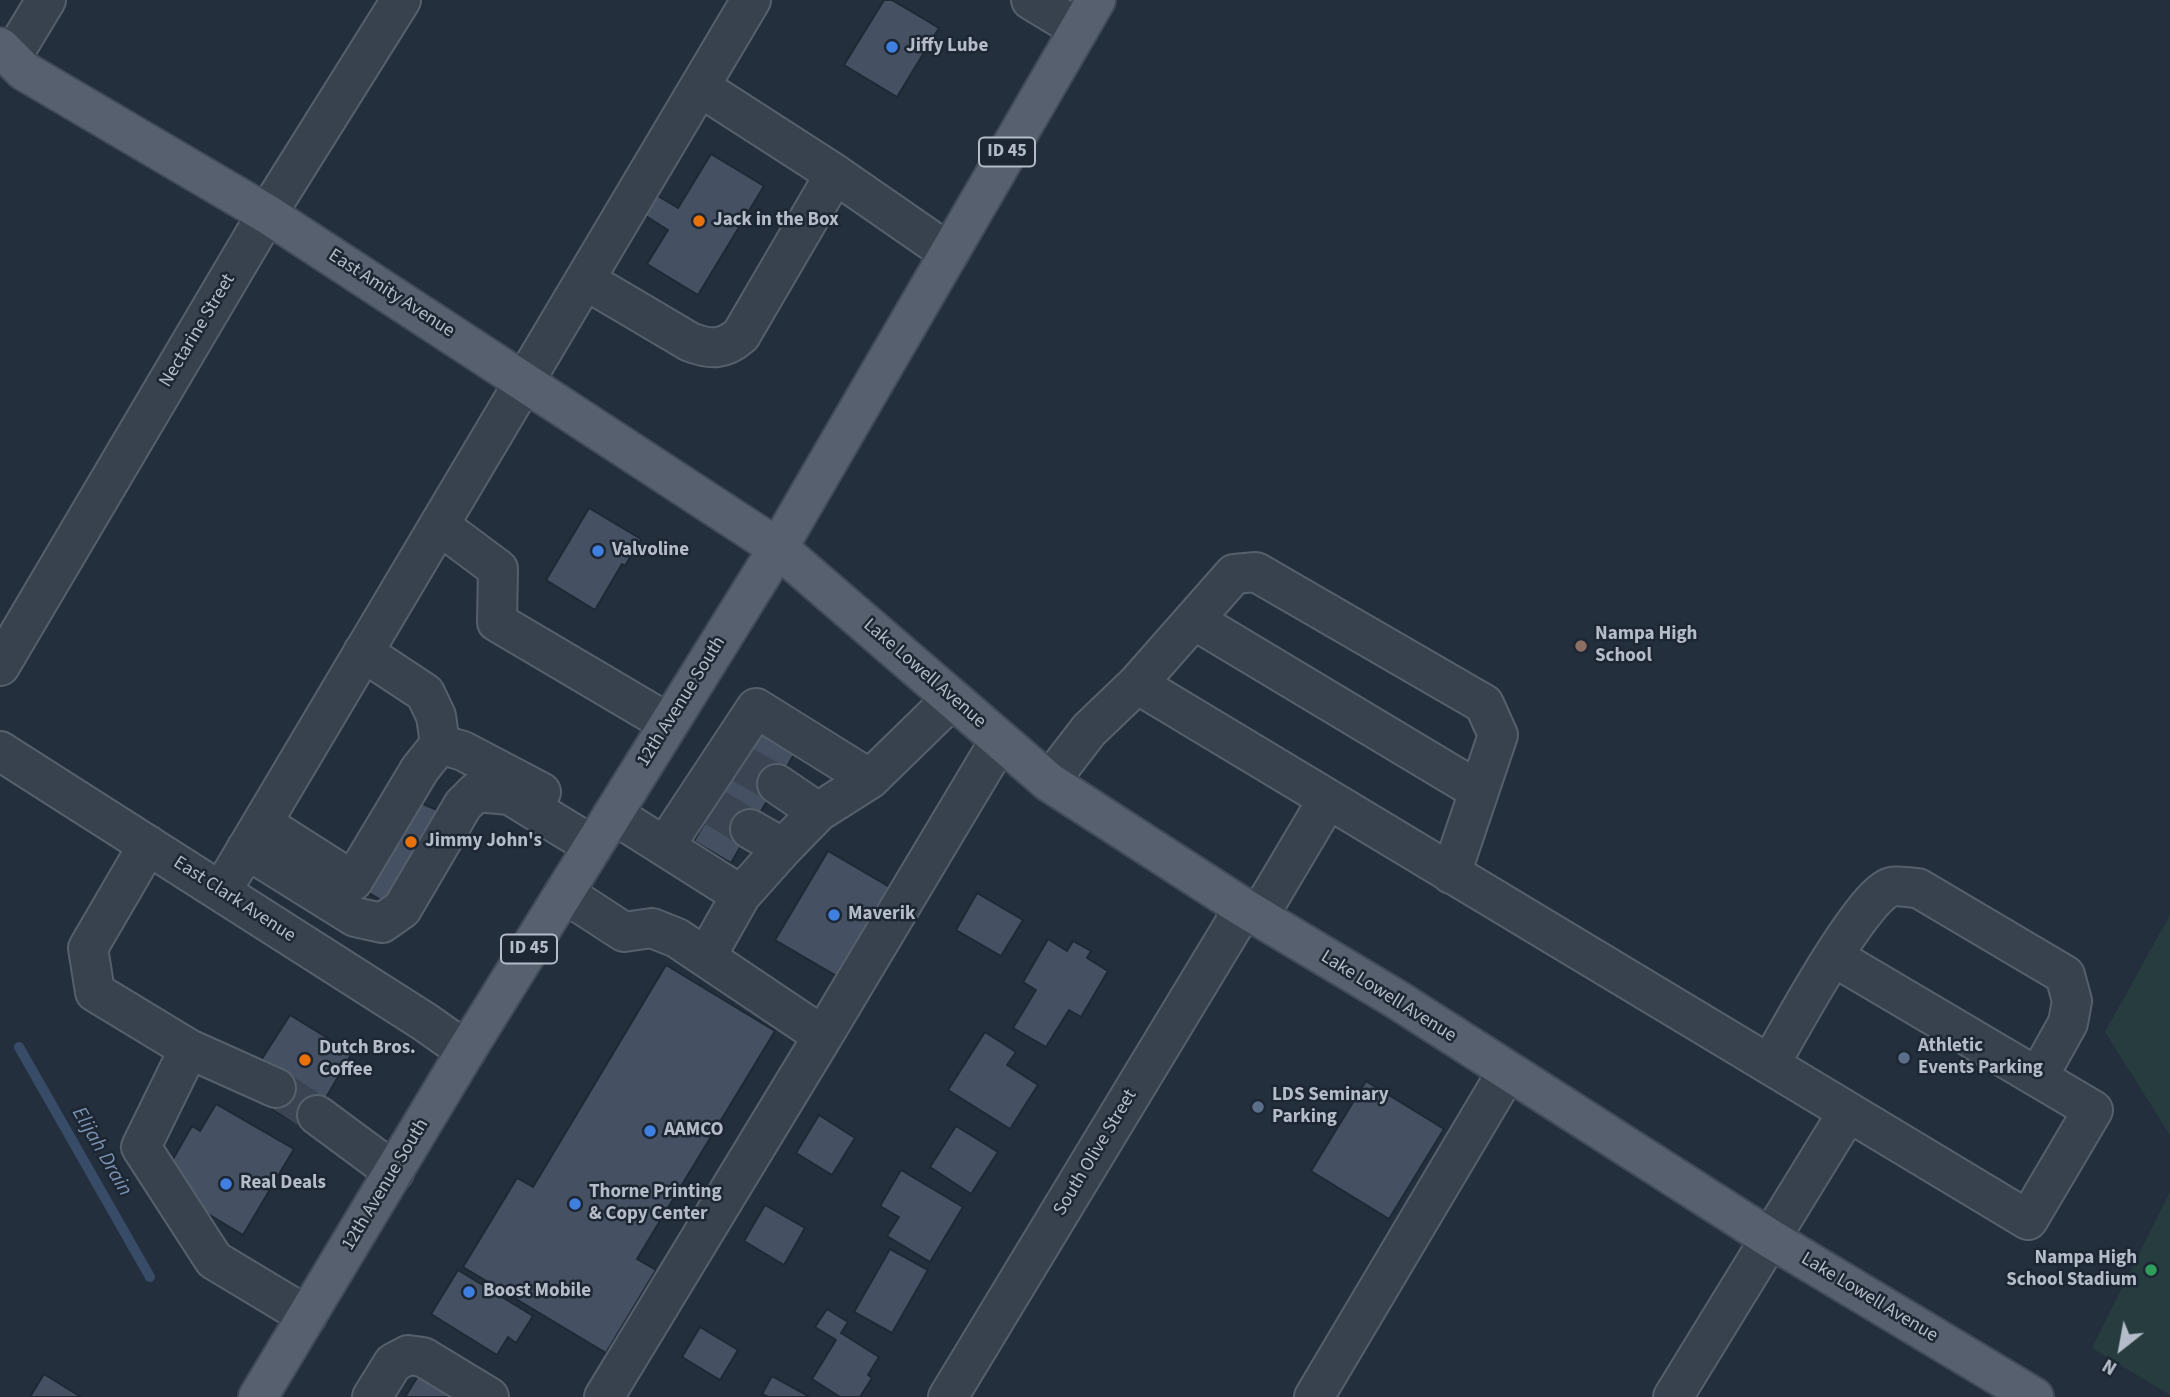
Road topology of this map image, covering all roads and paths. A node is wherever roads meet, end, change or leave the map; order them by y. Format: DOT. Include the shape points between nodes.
graph roads {
  1 [pos="46,0"];
  2 [pos="401,0"];
  3 [pos="751,0"];
  4 [pos="1031,0"];
  5 [pos="1087,14"];
  6 [pos="3,52"];
  7 [pos="700,87"];
  8 [pos="835,174"];
  9 [pos="267,214"];
  10 [pos="949,253"];
  11 [pos="585,280"];
  12 [pos="525,382"];
  13 [pos="439,524"];
  14 [pos="778,548"];
  15 [pos="1194,620"];
  16 [pos="363,652"];
  17 [pos="0,666"];
  18 [pos="1137,684"];
  19 [pos="952,699"];
  20 [pos="668,723"];
  21 [pos="438,730"];
  22 [pos="1000,740"];
  23 [pos="0,751"];
  24 [pos="870,779"];
  25 [pos="1049,782"];
  26 [pos="777,785"];
  27 [pos="1479,791"];
  28 [pos="1328,799"];
  29 [pos="818,812"];
  30 [pos="751,829"];
  31 [pos="603,830"];
  32 [pos="254,836"];
  33 [pos="148,845"];
  34 [pos="665,846"];
  35 [pos="783,848"];
  36 [pos="1451,874"];
  37 [pos="221,892"];
  38 [pos="564,893"];
  39 [pos="741,895"];
  40 [pos="1251,913"];
  41 [pos="706,957"];
  42 [pos="1835,957"];
  43 [pos="823,1036"];
  44 [pos="189,1049"];
  45 [pos="466,1051"];
  46 [pos="1770,1064"];
  47 [pos="1507,1072"];
  48 [pos="2038,1077"];
  49 [pos="276,1088"];
  50 [pos="1848,1111"];
  51 [pos="317,1115"];
  52 [pos="394,1172"];
  53 [pos="1770,1239"];
  54 [pos="307,1316"];
  55 [pos="258,1397"];
  56 [pos="372,1397"];
  57 [pos="489,1397"];
  58 [pos="604,1397"];
  59 [pos="948,1397"];
  60 [pos="1314,1397"];
  61 [pos="1673,1397"];
  62 [pos="2034,1397"];
  1 -- 6 [label="street"];
  2 -- 9 [label="street, Nectarine Street"];
  3 -- 7 [label="street"];
  4 -- 5 [label="street"];
  5 -- 10 [label="main road, 12th Avenue South / ID 45"];
  6 -- 9 [label="main road, East Amity Avenue" via="24,71"];
  7 -- 8 [label="street"];
  7 -- 11 [label="street"];
  8 -- 10 [label="street"];
  8 -- 11 [label="street" via="741,335 729,345 703,347 690,342"];
  9 -- 12 [label="main road, East Amity Avenue"];
  9 -- 17 [label="street, Nectarine Street"];
  10 -- 14 [label="main road, 12th Avenue South / ID 45"];
  11 -- 12 [label="street"];
  12 -- 13 [label="street"];
  12 -- 14 [label="main road, East Amity Avenue"];
  13 -- 16 [label="street"];
  13 -- 20 [label="street" via="498,569 497,622"];
  14 -- 19 [label="main road, Lake Lowell Avenue"];
  14 -- 20 [label="main road, 12th Avenue South / ID 45"];
  15 -- 18 [label="street"];
  15 -- 27 [label="street"];
  15 -- 27 [label="street" via="1234,574 1256,572 1484,704 1498,735"];
  16 -- 21 [label="street" via="425,693"];
  16 -- 32 [label="street"];
  18 -- 25 [label="street" via="1089,730"];
  18 -- 28 [label="street"];
  19 -- 22 [label="main road, Lake Lowell Avenue"];
  19 -- 24 [label="street"];
  20 -- 31 [label="main road, 12th Avenue South / ID 45"];
  21 -- 31 [label="street" via="463,751"];
  21 -- 32 [label="street" via="340,873"];
  22 -- 25 [label="main road, Lake Lowell Avenue"];
  22 -- 43 [label="street"];
  23 -- 33 [label="street, East Clark Avenue"];
  24 -- 29 [label="street"];
  24 -- 34 [label="street" via="757,708 706,802"];
  25 -- 40 [label="main road, Lake Lowell Avenue"];
  26 -- 29 [label="street"];
  27 -- 36 [label="street"];
  28 -- 36 [label="street"];
  28 -- 40 [label="street, South Olive Street"];
  29 -- 35 [label="street"];
  30 -- 35 [label="street"];
  31 -- 32 [label="street" via="510,795 476,792 463,805 402,909 382,923 355,917"];
  31 -- 34 [label="street"];
  31 -- 38 [label="main road, 12th Avenue South / ID 45"];
  32 -- 37 [label="street"];
  33 -- 37 [label="street, East Clark Avenue"];
  33 -- 44 [label="street" via="88,947 94,992"];
  34 -- 39 [label="street"];
  35 -- 39 [label="street"];
  36 -- 46 [label="street"];
  37 -- 45 [label="street, East Clark Avenue"];
  38 -- 41 [label="street" via="624,932 652,928"];
  38 -- 45 [label="main road, 12th Avenue South / ID 45"];
  39 -- 41 [label="street"];
  40 -- 47 [label="main road, Lake Lowell Avenue"];
  40 -- 59 [label="street, South Olive Street"];
  41 -- 43 [label="street"];
  42 -- 46 [label="street"];
  42 -- 48 [label="street"];
  42 -- 48 [label="street" via="1856,920 1876,898 1890,887 1918,888 2065,975 2071,1001 2068,1023"];
  43 -- 58 [label="street"];
  44 -- 49 [label="street"];
  44 -- 54 [label="street" via="141,1147 214,1260"];
  45 -- 52 [label="main road, 12th Avenue South / ID 45"];
  46 -- 50 [label="street"];
  47 -- 53 [label="main road, Lake Lowell Avenue"];
  47 -- 60 [label="street"];
  48 -- 50 [label="street" via="2093,1110 2028,1220"];
  50 -- 53 [label="street"];
  51 -- 52 [label="street"];
  52 -- 54 [label="main road, 12th Avenue South / ID 45"];
  53 -- 61 [label="street"];
  53 -- 62 [label="main road, Lake Lowell Avenue"];
  54 -- 55 [label="main road, 12th Avenue South / ID 45"];
  56 -- 57 [label="street" via="393,1363 408,1355 424,1357"];
}
